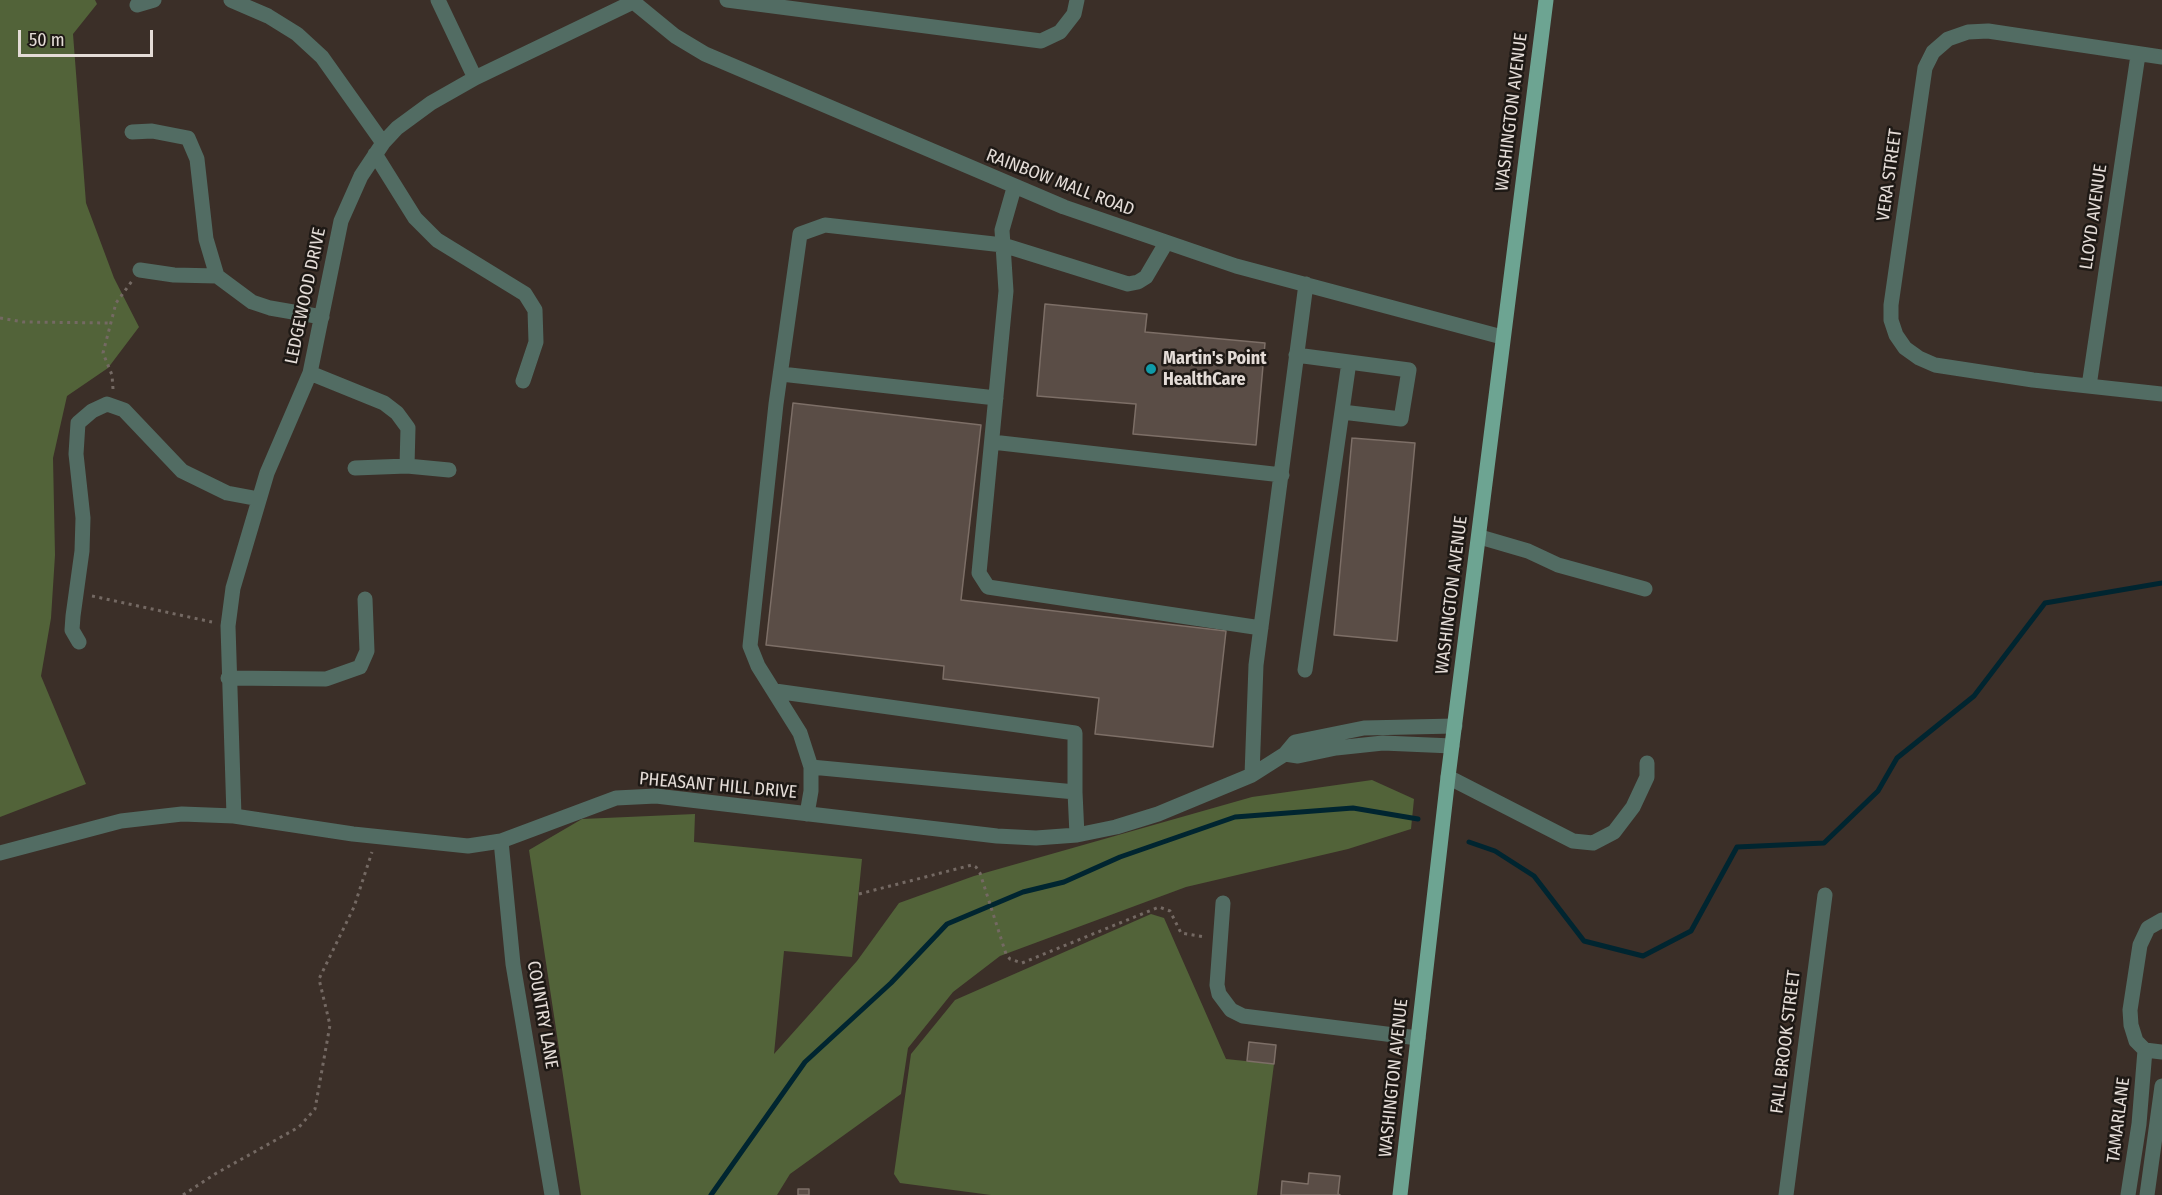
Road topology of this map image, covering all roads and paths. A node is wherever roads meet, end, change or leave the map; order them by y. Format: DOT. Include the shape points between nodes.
graph roads {
  1 [pos="154,0"];
  2 [pos="231,0"];
  3 [pos="438,0"];
  4 [pos="727,0"];
  5 [pos="1077,0"];
  6 [pos="1546,0"];
  7 [pos="632,1"];
  8 [pos="137,5"];
  9 [pos="2138,55"];
  10 [pos="2162,57"];
  11 [pos="475,78"];
  12 [pos="132,132"];
  13 [pos="379,148"];
  14 [pos="1014,188"];
  15 [pos="1166,243"];
  16 [pos="1003,245"];
  17 [pos="140,270"];
  18 [pos="217,276"];
  19 [pos="1306,284"];
  20 [pos="322,317"];
  21 [pos="0,318"];
  22 [pos="111,323"];
  23 [pos="1502,337"];
  24 [pos="1296,356"];
  25 [pos="1348,362"];
  26 [pos="310,373"];
  27 [pos="781,374"];
  28 [pos="523,381"];
  29 [pos="2089,386"];
  30 [pos="2162,394"];
  31 [pos="996,398"];
  32 [pos="114,406"];
  33 [pos="1342,412"];
  34 [pos="992,442"];
  35 [pos="407,466"];
  36 [pos="355,468"];
  37 [pos="448,470"];
  38 [pos="1282,475"];
  39 [pos="259,500"];
  40 [pos="1480,537"];
  41 [pos="1646,589"];
  42 [pos="94,596"];
  43 [pos="366,599"];
  44 [pos="214,623"];
  45 [pos="1261,628"];
  46 [pos="79,642"];
  47 [pos="1305,670"];
  48 [pos="228,678"];
  49 [pos="775,691"];
  50 [pos="1455,726"];
  51 [pos="1452,746"];
  52 [pos="1285,754"];
  53 [pos="1647,763"];
  54 [pos="811,767"];
  55 [pos="1252,775"];
  56 [pos="1448,777"];
  57 [pos="1075,792"];
  58 [pos="807,814"];
  59 [pos="234,816"];
  60 [pos="1077,835"];
  61 [pos="374,836"];
  62 [pos="501,841"];
  63 [pos="0,853"];
  64 [pos="859,894"];
  65 [pos="1825,895"];
  66 [pos="1223,903"];
  67 [pos="2162,920"];
  68 [pos="1207,938"];
  69 [pos="1418,1038"];
  70 [pos="2145,1050"];
  71 [pos="2162,1053"];
  72 [pos="2162,1086"];
  73 [pos="183,1195"];
  74 [pos="552,1195"];
  75 [pos="1400,1195"];
  76 [pos="1786,1195"];
  77 [pos="2128,1195"];
  78 [pos="2147,1195"];
  1 -- 8 [label="street"];
  2 -- 13 [label="street" via="297,34 322,57"];
  3 -- 11 [label="street"];
  4 -- 5 [label="street" via="1041,41 1060,32 1074,14"];
  6 -- 23 [label="main road, WASHINGTON AVENUE"];
  7 -- 11 [label="street, LEDGEWOOD DRIVE"];
  7 -- 14 [label="street, RAINBOW MALL ROAD" via="675,36 705,54"];
  9 -- 10 [label="street, VERA STREET"];
  9 -- 29 [label="street, LLOYD AVENUE"];
  9 -- 29 [label="street, VERA STREET" via="1988,31 1948,39 1933,52 1926,68 1895,272 1891,321 1905,348 1919,358 1953,369"];
  11 -- 13 [label="street, LEDGEWOOD DRIVE" via="414,114"];
  12 -- 18 [label="street" via="152,131 188,138 197,159 206,239"];
  13 -- 20 [label="street, LEDGEWOOD DRIVE" via="361,176 341,221"];
  13 -- 28 [label="street" via="390,180 415,218 437,240 525,294 535,310 536,342"];
  14 -- 15 [label="street, RAINBOW MALL ROAD"];
  14 -- 16 [label="street" via="1002,230"];
  15 -- 16 [label="street" via="1146,277 1128,284"];
  15 -- 19 [label="street, RAINBOW MALL ROAD"];
  16 -- 27 [label="street" via="825,225 800,234"];
  16 -- 31 [label="street" via="1006,291"];
  17 -- 18 [label="street"];
  17 -- 22 [label="path" via="117,303"];
  18 -- 20 [label="street" via="252,302"];
  19 -- 23 [label="street, RAINBOW MALL ROAD"];
  19 -- 24 [label="street"];
  20 -- 26 [label="street, LEDGEWOOD DRIVE"];
  21 -- 22 [label="path"];
  22 -- 32 [label="path" via="103,353 112,375"];
  23 -- 40 [label="main road, WASHINGTON AVENUE"];
  24 -- 25 [label="street"];
  24 -- 38 [label="street"];
  25 -- 33 [label="street"];
  25 -- 33 [label="street" via="1409,370 1401,419"];
  26 -- 35 [label="street" via="384,403 397,413 408,428"];
  26 -- 39 [label="street, LEDGEWOOD DRIVE"];
  27 -- 31 [label="street"];
  27 -- 49 [label="street" via="750,646"];
  29 -- 30 [label="street, VERA STREET"];
  31 -- 34 [label="street"];
  32 -- 39 [label="street" via="124,410 182,471 227,493"];
  32 -- 46 [label="street" via="107,404 92,411 78,423 76,454 83,518 72,630"];
  33 -- 47 [label="street"];
  34 -- 38 [label="street"];
  34 -- 45 [label="street" via="979,573 988,587"];
  35 -- 36 [label="street"];
  35 -- 37 [label="street"];
  38 -- 45 [label="street"];
  39 -- 48 [label="street, LEDGEWOOD DRIVE" via="232,588"];
  40 -- 41 [label="street" via="1520,548 1569,569"];
  40 -- 50 [label="main road, WASHINGTON AVENUE"];
  42 -- 44 [label="path"];
  43 -- 48 [label="street" via="368,651 360,667 326,679"];
  45 -- 55 [label="street"];
  48 -- 59 [label="street, LEDGEWOOD DRIVE"];
  49 -- 54 [label="street" via="800,734"];
  49 -- 57 [label="street" via="1075,733"];
  50 -- 51 [label="main road, WASHINGTON AVENUE"];
  50 -- 52 [label="street, PHEASANT HILL DRIVE" via="1342,731 1295,742"];
  51 -- 52 [label="street, PHEASANT HILL DRIVE" via="1383,743 1298,756"];
  51 -- 56 [label="main road, WASHINGTON AVENUE"];
  52 -- 55 [label="street, PHEASANT HILL DRIVE"];
  53 -- 56 [label="street" via="1647,777 1633,807 1614,832 1593,843 1573,841"];
  54 -- 57 [label="street"];
  54 -- 58 [label="street"];
  55 -- 60 [label="street, PHEASANT HILL DRIVE" via="1158,814"];
  56 -- 69 [label="main road, WASHINGTON AVENUE"];
  57 -- 60 [label="street"];
  58 -- 60 [label="street, PHEASANT HILL DRIVE" via="998,836"];
  58 -- 62 [label="street, PHEASANT HILL DRIVE" via="657,796 616,798"];
  59 -- 61 [label="street, PHEASANT HILL DRIVE"];
  59 -- 63 [label="street, PHEASANT HILL DRIVE" via="141,817"];
  61 -- 62 [label="street, PHEASANT HILL DRIVE" via="468,846"];
  61 -- 73 [label="path" via="354,907 319,979 330,1025 315,1109 299,1127"];
  62 -- 74 [label="street, COUNTRY LANE" via="513,964"];
  64 -- 68 [label="path" via="972,866 981,873 1006,954 1022,963 1159,907 1170,911 1181,933"];
  65 -- 76 [label="street, FALL BROOK STREET"];
  66 -- 69 [label="street" via="1217,985 1231,1010 1243,1016"];
  67 -- 70 [label="street" via="2148,927 2140,945 2130,1010 2136,1041"];
  69 -- 75 [label="main road, WASHINGTON AVENUE"];
  70 -- 71 [label="street"];
  70 -- 77 [label="street, TAMARLANE"];
  72 -- 78 [label="street, TAMARLANE"];
}
